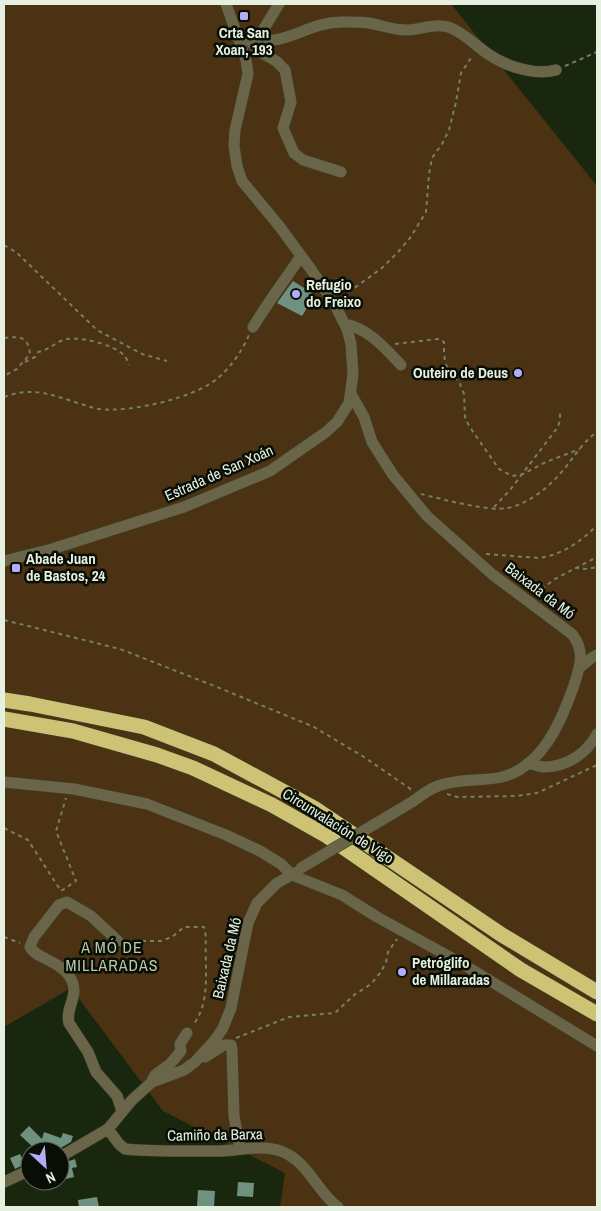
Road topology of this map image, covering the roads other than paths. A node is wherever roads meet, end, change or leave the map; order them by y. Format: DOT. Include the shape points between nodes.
graph roads {
  1 [pos="226,4"];
  2 [pos="278,4"];
  3 [pos="236,33"];
  4 [pos="253,40"];
  5 [pos="556,70"];
  6 [pos="340,172"];
  7 [pos="301,256"];
  8 [pos="345,324"];
  9 [pos="253,327"];
  10 [pos="401,365"];
  11 [pos="351,394"];
  12 [pos="4,561"];
  13 [pos="597,655"];
  14 [pos="579,668"];
  15 [pos="4,700"];
  16 [pos="4,718"];
  17 [pos="597,734"];
  18 [pos="528,763"];
  19 [pos="4,782"];
  20 [pos="296,872"];
  21 [pos="118,940"];
  22 [pos="597,992"];
  23 [pos="597,1014"];
  24 [pos="187,1033"];
  25 [pos="597,1046"];
  26 [pos="195,1062"];
  27 [pos="152,1082"];
  28 [pos="122,1111"];
  29 [pos="108,1129"];
  30 [pos="240,1149"];
  31 [pos="70,1151"];
  32 [pos="20,1175"];
  33 [pos="4,1182"];
  34 [pos="338,1207"];
  1 -- 3 [label="street, Estrada de San Xoán"];
  2 -- 4 [label="street"];
  3 -- 4 [label="street"];
  3 -- 7 [label="street, Estrada de San Xoán" via="248,74 235,130 236,166 242,181"];
  4 -- 5 [label="street" via="283,39 319,26 342,22 408,30 439,25 462,33 499,62 548,73"];
  4 -- 6 [label="street" via="258,51 285,70 291,102 284,128 294,153 303,160"];
  7 -- 8 [label="street, Estrada de San Xoán"];
  7 -- 9 [label="street"];
  8 -- 10 [label="street" via="363,331"];
  8 -- 11 [label="street, Estrada de San Xoán" via="354,374"];
  11 -- 12 [label="street, Estrada de San Xoán" via="337,422 270,471 184,507"];
  11 -- 14 [label="street, Baixada da Mó" via="364,417 372,442 408,495 472,557 572,634 581,649"];
  13 -- 14 [label="street"];
  14 -- 18 [label="street, Baixada da Mó" via="560,722 550,739"];
  15 -- 22 [label="highway, Circunvalación de Vigo" via="144,727 214,754 314,808 502,935"];
  16 -- 23 [label="highway, Circunvalación de Vigo" via="73,731 157,755 272,805 327,836 521,970"];
  17 -- 18 [label="street" via="581,755 563,763 544,767"];
  18 -- 20 [label="street, Baixada da Mó, bridge" via="513,774 432,788"];
  19 -- 20 [label="street" via="74,789 147,804 226,835"];
  20 -- 25 [label="street" via="342,894"];
  20 -- 26 [label="street, Baixada da Mó" via="277,883 257,903 248,923 231,1008 223,1028"];
  21 -- 28 [label="street" via="91,916 67,902 59,905 30,946 33,952 53,961 72,982 74,998 69,1010 69,1023 88,1052 96,1072 117,1096"];
  24 -- 27 [label="street" via="180,1044 181,1051 155,1075"];
  26 -- 27 [label="street, Baixada da Mó" via="184,1070"];
  26 -- 30 [label="street" via="231,1045 234,1116"];
  27 -- 28 [label="street, Baixada da Mó"];
  28 -- 29 [label="street, Baixada da Mó"];
  29 -- 30 [label="street, Camiño da Barxa" via="125,1149"];
  29 -- 31 [label="street, Baixada da Mó"];
  30 -- 34 [label="street, Camiño da Barxa" via="260,1148 288,1154"];
  32 -- 33 [label="street"];
}
